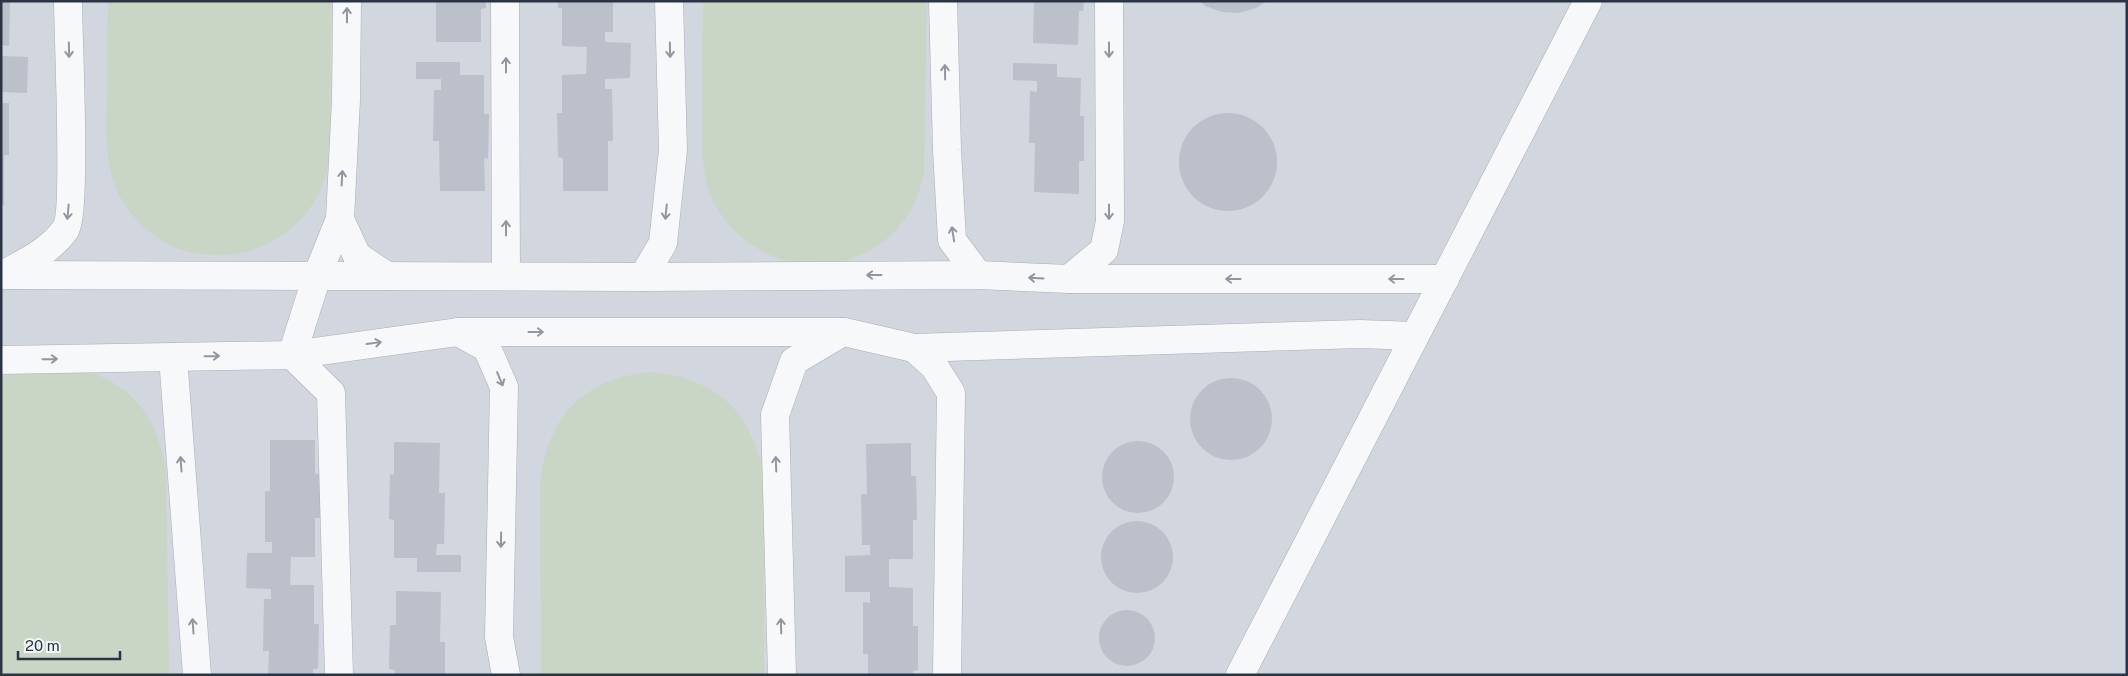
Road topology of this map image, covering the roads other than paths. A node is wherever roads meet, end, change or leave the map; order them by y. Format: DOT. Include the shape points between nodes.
graph roads {
  1 [pos="68,1"];
  2 [pos="347,1"];
  3 [pos="505,1"];
  4 [pos="669,1"];
  5 [pos="943,1"];
  6 [pos="1109,1"];
  7 [pos="1588,1"];
  8 [pos="340,219"];
  9 [pos="978,274"];
  10 [pos="2,275"];
  11 [pos="317,276"];
  12 [pos="387,276"];
  13 [pos="506,276"];
  14 [pos="643,277"];
  15 [pos="1069,279"];
  16 [pos="1445,279"];
  17 [pos="458,332"];
  18 [pos="844,332"];
  19 [pos="1414,336"];
  20 [pos="914,348"];
  21 [pos="292,355"];
  22 [pos="173,357"];
  23 [pos="1,360"];
  24 [pos="196,675"];
  25 [pos="339,675"];
  26 [pos="506,675"];
  27 [pos="782,675"];
  28 [pos="947,675"];
  29 [pos="1240,675"];
  1 -- 10 [label="street, one-way" via="72,179 67,228 43,252"];
  8 -- 2 [label="street, one-way"];
  13 -- 3 [label="street, one-way"];
  4 -- 14 [label="street, one-way" via="672,150 663,243"];
  9 -- 5 [label="street, one-way" via="952,240"];
  6 -- 15 [label="street, one-way" via="1110,221 1104,250"];
  7 -- 16 [label="street"];
  8 -- 11 [label="street"];
  8 -- 12 [label="street" via="357,256"];
  9 -- 14 [label="street, one-way"];
  15 -- 9 [label="street, one-way"];
  10 -- 11 [label="street"];
  11 -- 12 [label="street"];
  11 -- 21 [label="street"];
  12 -- 13 [label="street"];
  13 -- 14 [label="street"];
  16 -- 15 [label="street, one-way"];
  16 -- 19 [label="street"];
  17 -- 18 [label="street, one-way"];
  21 -- 17 [label="street, one-way"];
  17 -- 26 [label="street, one-way" via="487,348 504,387 499,637"];
  18 -- 20 [label="street"];
  27 -- 18 [label="street, one-way" via="775,415 794,361"];
  19 -- 20 [label="street" via="1360,334"];
  19 -- 29 [label="street"];
  20 -- 28 [label="street" via="934,366 951,393"];
  22 -- 21 [label="street, one-way"];
  21 -- 25 [label="street" via="331,393"];
  23 -- 22 [label="street, one-way"];
  24 -- 22 [label="street, one-way"];
}
